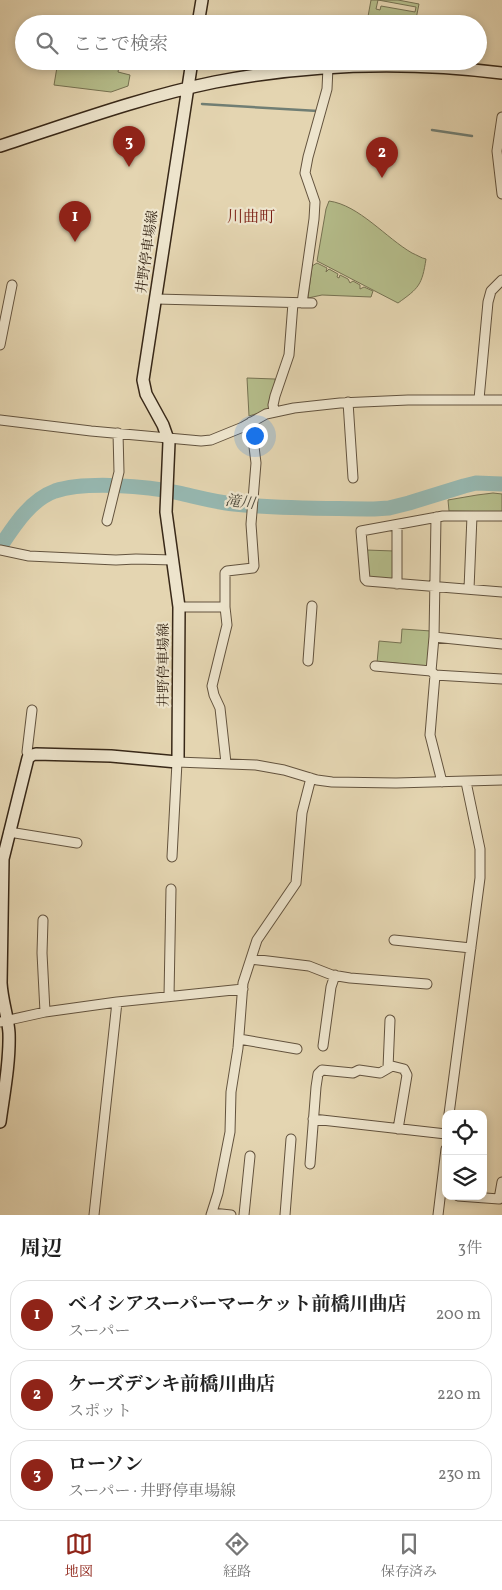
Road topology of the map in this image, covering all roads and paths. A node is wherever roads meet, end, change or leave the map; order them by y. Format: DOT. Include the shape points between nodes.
graph roads {
  1 [pos="202,0"];
  2 [pos="200,15"];
  3 [pos="190,70"];
  4 [pos="301,70"];
  5 [pos="328,70"];
  6 [pos="467,70"];
  7 [pos="502,73"];
  8 [pos="187,89"];
  9 [pos="502,117"];
  10 [pos="0,146"];
  11 [pos="500,158"];
  12 [pos="502,194"];
  13 [pos="502,280"];
  14 [pos="12,285"];
  15 [pos="156,299"];
  16 [pos="298,303"];
  17 [pos="312,303"];
  18 [pos="0,345"];
  19 [pos="479,399"];
  20 [pos="502,400"];
  21 [pos="348,402"];
  22 [pos="274,411"];
  23 [pos="0,420"];
  24 [pos="251,422"];
  25 [pos="118,433"];
  26 [pos="169,438"];
  27 [pos="354,478"];
  28 [pos="472,516"];
  29 [pos="502,516"];
  30 [pos="436,517"];
  31 [pos="108,520"];
  32 [pos="397,525"];
  33 [pos="0,550"];
  34 [pos="173,560"];
  35 [pos="397,584"];
  36 [pos="434,586"];
  37 [pos="469,589"];
  38 [pos="502,592"];
  39 [pos="312,606"];
  40 [pos="179,607"];
  41 [pos="224,607"];
  42 [pos="434,637"];
  43 [pos="502,644"];
  44 [pos="308,661"];
  45 [pos="375,666"];
  46 [pos="433,673"];
  47 [pos="502,679"];
  48 [pos="32,710"];
  49 [pos="30,756"];
  50 [pos="177,762"];
  51 [pos="226,764"];
  52 [pos="311,778"];
  53 [pos="502,780"];
  54 [pos="442,782"];
  55 [pos="466,782"];
  56 [pos="9,832"];
  57 [pos="78,843"];
  58 [pos="172,857"];
  59 [pos="1,858"];
  60 [pos="171,889"];
  61 [pos="43,920"];
  62 [pos="394,940"];
  63 [pos="471,948"];
  64 [pos="251,959"];
  65 [pos="335,975"];
  66 [pos="0,979"];
  67 [pos="427,984"];
  68 [pos="243,989"];
  69 [pos="169,996"];
  70 [pos="117,1002"];
  71 [pos="45,1012"];
  72 [pos="390,1020"];
  73 [pos="4,1021"];
  74 [pos="239,1039"];
  75 [pos="323,1046"];
  76 [pos="297,1049"];
  77 [pos="388,1068"];
  78 [pos="450,1110"];
  79 [pos="313,1119"];
  80 [pos="0,1122"];
  81 [pos="398,1128"];
  82 [pos="442,1134"];
  83 [pos="291,1139"];
  84 [pos="250,1156"];
  85 [pos="310,1164"];
  86 [pos="502,1182"];
  87 [pos="487,1198"];
  88 [pos="442,1199"];
  89 [pos="212,1214"];
  90 [pos="94,1215"];
  91 [pos="231,1215"];
  92 [pos="244,1215"];
  93 [pos="285,1215"];
  94 [pos="438,1215"];
  1 -- 2 [label="main road"];
  3 -- 8 [label="main road, 井野停車場線"];
  4 -- 8 [label="main road" via="255,75"];
  5 -- 16 [label="street" via="327,89 305,173 315,202"];
  6 -- 7 [label="main road"];
  8 -- 10 [label="main road"];
  8 -- 15 [label="main road, 井野停車場線"];
  9 -- 11 [label="street" via="497,143"];
  11 -- 12 [label="street"];
  13 -- 19 [label="street" via="491,291 488,302"];
  14 -- 18 [label="street"];
  15 -- 16 [label="street"];
  15 -- 26 [label="main road, 井野停車場線" via="143,385"];
  16 -- 17 [label="street"];
  16 -- 22 [label="street"];
  19 -- 20 [label="street"];
  19 -- 21 [label="street"];
  21 -- 22 [label="street"];
  21 -- 27 [label="street"];
  22 -- 24 [label="street"];
  23 -- 25 [label="street"];
  24 -- 26 [label="street" via="205,441"];
  24 -- 41 [label="street" via="256,463 251,532 254,566 225,573"];
  25 -- 26 [label="street"];
  25 -- 31 [label="street" via="119,474"];
  26 -- 34 [label="main road, 井野停車場線" via="166,502"];
  28 -- 29 [label="street"];
  28 -- 30 [label="street"];
  28 -- 37 [label="street"];
  30 -- 32 [label="street"];
  30 -- 36 [label="street"];
  32 -- 35 [label="street"];
  32 -- 35 [label="street" via="361,531 365,579"];
  33 -- 34 [label="street" via="29,556"];
  34 -- 40 [label="main road, 井野停車場線"];
  35 -- 36 [label="street"];
  36 -- 37 [label="street"];
  36 -- 42 [label="street"];
  37 -- 38 [label="street"];
  39 -- 44 [label="street"];
  40 -- 41 [label="street"];
  40 -- 50 [label="main road, 井野停車場線"];
  41 -- 51 [label="street" via="227,625 212,686 220,708"];
  42 -- 43 [label="street"];
  42 -- 46 [label="street"];
  45 -- 46 [label="street"];
  46 -- 47 [label="street"];
  46 -- 54 [label="street" via="430,735"];
  48 -- 49 [label="street" via="27,752"];
  49 -- 50 [label="main road" via="101,755"];
  49 -- 56 [label="main road"];
  50 -- 51 [label="street"];
  50 -- 58 [label="street"];
  51 -- 52 [label="street" via="269,767"];
  52 -- 54 [label="street" via="332,782"];
  52 -- 64 [label="street" via="302,813 296,883 257,940"];
  53 -- 55 [label="street"];
  54 -- 55 [label="street"];
  55 -- 63 [label="street" via="480,849 480,878"];
  56 -- 57 [label="street"];
  56 -- 59 [label="main road"];
  59 -- 66 [label="main road"];
  60 -- 69 [label="street"];
  61 -- 71 [label="street"];
  62 -- 63 [label="street"];
  63 -- 78 [label="street"];
  64 -- 65 [label="street" via="309,966"];
  64 -- 68 [label="street"];
  65 -- 67 [label="street"];
  65 -- 75 [label="street"];
  66 -- 73 [label="main road"];
  68 -- 69 [label="street"];
  68 -- 74 [label="street"];
  69 -- 70 [label="street"];
  70 -- 71 [label="street"];
  70 -- 90 [label="street"];
  71 -- 73 [label="street"];
  72 -- 77 [label="street"];
  73 -- 80 [label="main road" via="9,1044"];
  74 -- 76 [label="street"];
  74 -- 89 [label="street" via="230,1092 230,1132"];
  77 -- 79 [label="street" via="380,1073 320,1071"];
  77 -- 81 [label="street" via="402,1068 406,1073"];
  79 -- 81 [label="street"];
  79 -- 85 [label="street"];
  81 -- 82 [label="street"];
  83 -- 93 [label="street"];
  84 -- 92 [label="street"];
  86 -- 87 [label="street" via="499,1199"];
  88 -- 94 [label="street"];
  89 -- 91 [label="street"];
}
